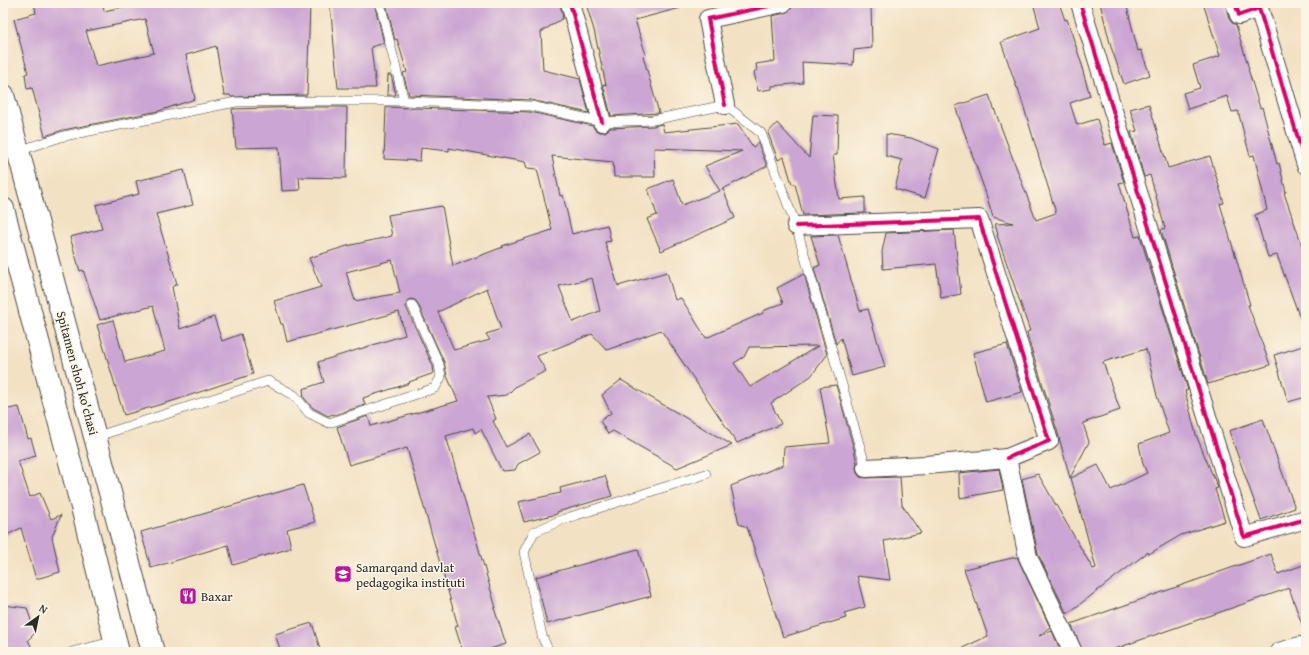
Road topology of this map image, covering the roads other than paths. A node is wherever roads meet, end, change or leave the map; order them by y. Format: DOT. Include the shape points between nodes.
graph roads {
  1 [pos="380,3"];
  2 [pos="570,3"];
  3 [pos="783,3"];
  4 [pos="1080,3"];
  5 [pos="1235,3"];
  6 [pos="3,95"];
  7 [pos="404,101"];
  8 [pos="725,106"];
  9 [pos="602,122"];
  10 [pos="18,151"];
  11 [pos="1306,165"];
  12 [pos="3,209"];
  13 [pos="796,226"];
  14 [pos="412,305"];
  15 [pos="95,437"];
  16 [pos="1007,458"];
  17 [pos="866,468"];
  18 [pos="706,474"];
  19 [pos="1306,519"];
  20 [pos="117,646"];
  21 [pos="1303,648"];
  22 [pos="72,652"];
  23 [pos="153,652"];
  24 [pos="549,652"];
  25 [pos="1073,652"];
  26 [pos="1280,652"];
  1 -- 7 [label="lane"];
  2 -- 9 [label="street"];
  3 -- 8 [label="street" via="708,20"];
  4 -- 19 [label="street" via="1244,537"];
  5 -- 11 [label="street" via="1239,15 1258,8"];
  6 -- 10 [label="main road, Spitamen shoh ko'chasi"];
  7 -- 9 [label="lane" via="531,106"];
  7 -- 10 [label="lane" via="236,102 64,136"];
  8 -- 9 [label="lane" via="653,120"];
  8 -- 13 [label="lane" via="761,133"];
  10 -- 15 [label="main road, Spitamen shoh ko'chasi"];
  12 -- 20 [label="main road"];
  13 -- 16 [label="street" via="979,219 1049,441"];
  13 -- 17 [label="lane"];
  14 -- 15 [label="lane" via="439,364 441,377 435,388 329,423 309,413 294,394 268,381"];
  15 -- 23 [label="main road, Spitamen shoh ko'chasi"];
  16 -- 17 [label="street"];
  16 -- 25 [label="street" via="1028,556"];
  18 -- 24 [label="lane" via="564,518 534,532 524,552 542,636"];
  20 -- 22 [label="lane"];
  21 -- 26 [label="street"];
}
